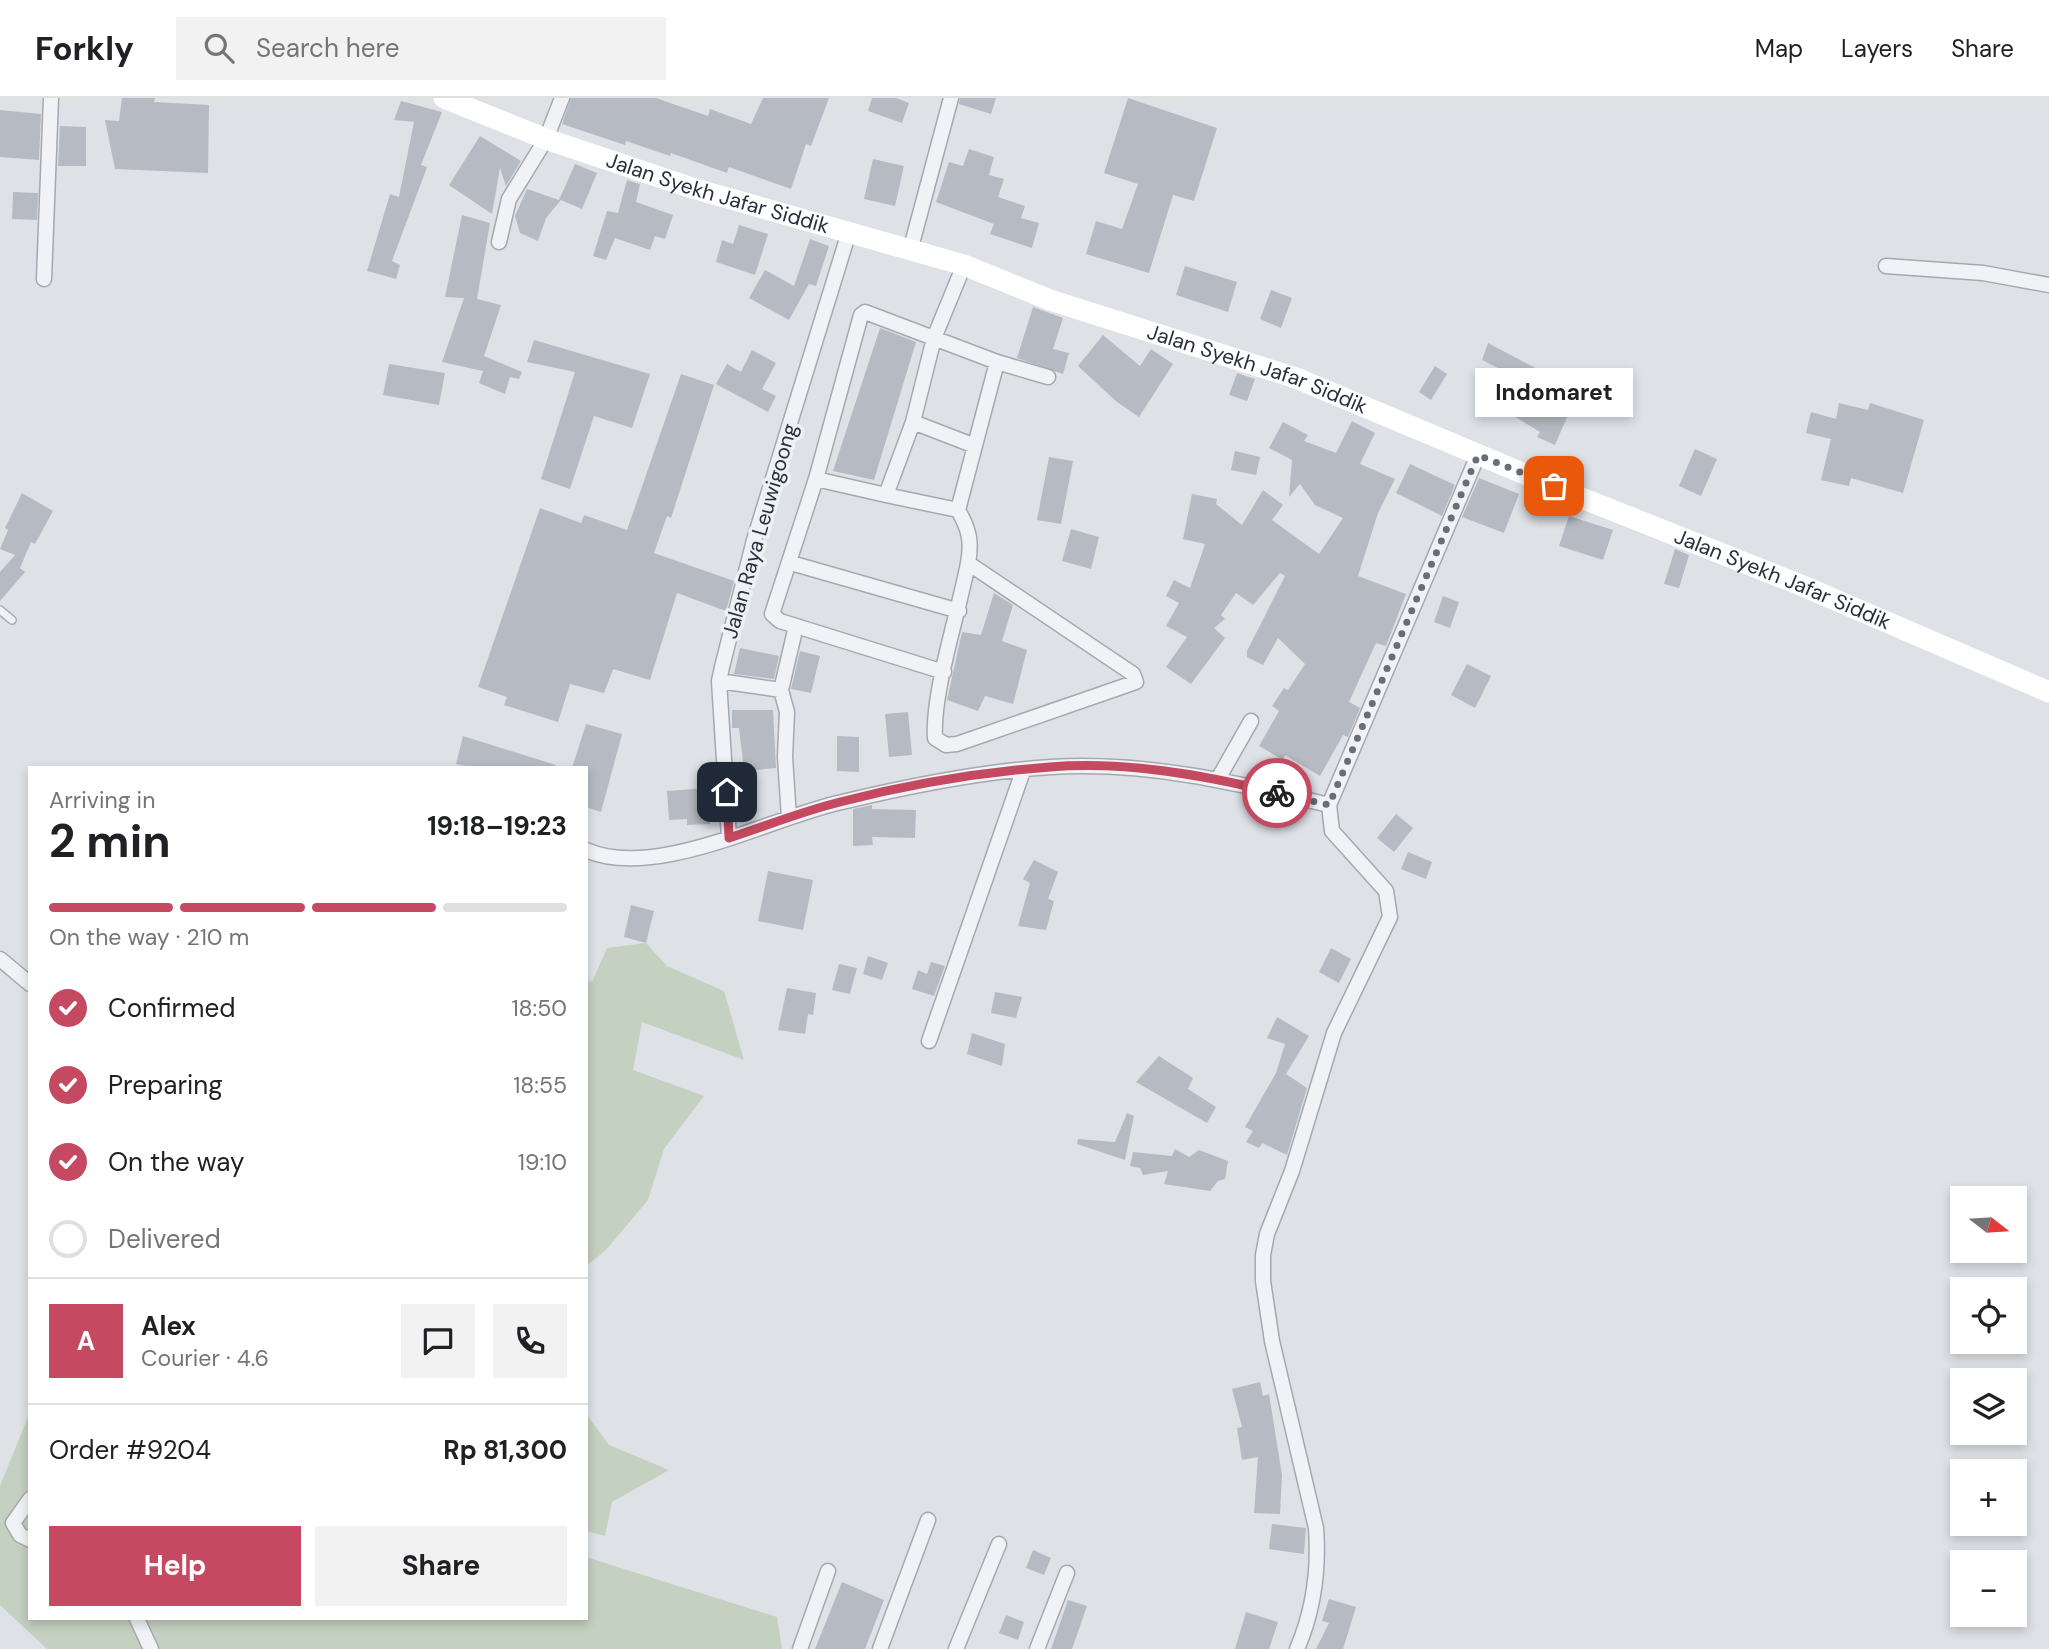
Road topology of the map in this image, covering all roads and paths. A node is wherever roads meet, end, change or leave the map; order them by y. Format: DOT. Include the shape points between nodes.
graph roads {
  1 [pos="51,98"];
  2 [pos="444,98"];
  3 [pos="562,98"];
  4 [pos="951,98"];
  5 [pos="546,139"];
  6 [pos="849,232"];
  7 [pos="499,242"];
  8 [pos="910,251"];
  9 [pos="964,265"];
  10 [pos="1886,266"];
  11 [pos="44,279"];
  12 [pos="2049,285"];
  13 [pos="934,338"];
  14 [pos="997,362"];
  15 [pos="1048,377"];
  16 [pos="913,422"];
  17 [pos="975,446"];
  18 [pos="1478,455"];
  19 [pos="816,479"];
  20 [pos="886,495"];
  21 [pos="958,510"];
  22 [pos="791,563"];
  23 [pos="968,563"];
  24 [pos="0,610"];
  25 [pos="959,611"];
  26 [pos="12,620"];
  27 [pos="796,626"];
  28 [pos="944,673"];
  29 [pos="719,681"];
  30 [pos="781,690"];
  31 [pos="2049,692"];
  32 [pos="1251,721"];
  33 [pos="1023,771"];
  34 [pos="1218,779"];
  35 [pos="1329,805"];
  36 [pos="789,818"];
  37 [pos="729,838"];
  38 [pos="588,850"];
  39 [pos="0,959"];
  40 [pos="28,982"];
  41 [pos="929,1041"];
  42 [pos="28,1502"];
  43 [pos="928,1520"];
  44 [pos="28,1539"];
  45 [pos="999,1544"];
  46 [pos="828,1571"];
  47 [pos="1067,1573"];
  48 [pos="137,1620"];
  49 [pos="151,1649"];
  50 [pos="800,1649"];
  51 [pos="880,1649"];
  52 [pos="956,1649"];
  53 [pos="1037,1649"];
  54 [pos="1297,1649"];
  1 -- 11 [label="street"];
  2 -- 5 [label="main road, Jalan Syekh Jafar Siddik"];
  3 -- 5 [label="street"];
  4 -- 8 [label="street"];
  5 -- 6 [label="main road, Jalan Syekh Jafar Siddik" via="692,188"];
  5 -- 7 [label="street" via="509,199"];
  6 -- 8 [label="main road, Jalan Syekh Jafar Siddik"];
  6 -- 29 [label="street, Jalan Raya Leuwigoong" via="754,540"];
  8 -- 9 [label="main road, Jalan Syekh Jafar Siddik"];
  9 -- 13 [label="street"];
  9 -- 18 [label="main road, Jalan Syekh Jafar Siddik" via="1050,300 1296,378"];
  10 -- 12 [label="street" via="1983,273"];
  13 -- 14 [label="street"];
  13 -- 16 [label="street"];
  13 -- 19 [label="street" via="862,313"];
  14 -- 15 [label="street"];
  14 -- 17 [label="street"];
  16 -- 17 [label="street"];
  16 -- 20 [label="street"];
  17 -- 21 [label="street"];
  18 -- 31 [label="main road, Jalan Syekh Jafar Siddik" via="1803,586"];
  18 -- 35 [label="street"];
  19 -- 20 [label="street"];
  19 -- 22 [label="street"];
  20 -- 21 [label="street"];
  21 -- 23 [label="street" via="970,533"];
  22 -- 25 [label="street"];
  22 -- 27 [label="street" via="771,611 776,619"];
  23 -- 25 [label="street"];
  23 -- 28 [label="street" via="1133,674 1136,682 946,745 935,738 934,726"];
  24 -- 26 [label="lane"];
  25 -- 28 [label="street"];
  27 -- 28 [label="street"];
  27 -- 30 [label="street"];
  29 -- 30 [label="street"];
  29 -- 37 [label="street, Jalan Raya Leuwigoong"];
  30 -- 36 [label="street" via="787,712"];
  32 -- 34 [label="street"];
  33 -- 34 [label="street" via="1052,767 1152,769"];
  33 -- 36 [label="street" via="840,802"];
  33 -- 41 [label="street"];
  34 -- 35 [label="street"];
  35 -- 54 [label="street" via="1332,831 1386,891 1390,917 1334,1033 1263,1255 1262,1280 1272,1341 1316,1528 1311,1604"];
  36 -- 37 [label="street"];
  37 -- 38 [label="street" via="628,860"];
  39 -- 40 [label="street"];
  42 -- 44 [label="street" via="13,1523"];
  43 -- 51 [label="street"];
  45 -- 52 [label="street"];
  46 -- 50 [label="street"];
  47 -- 53 [label="street"];
  48 -- 49 [label="street"];
}
